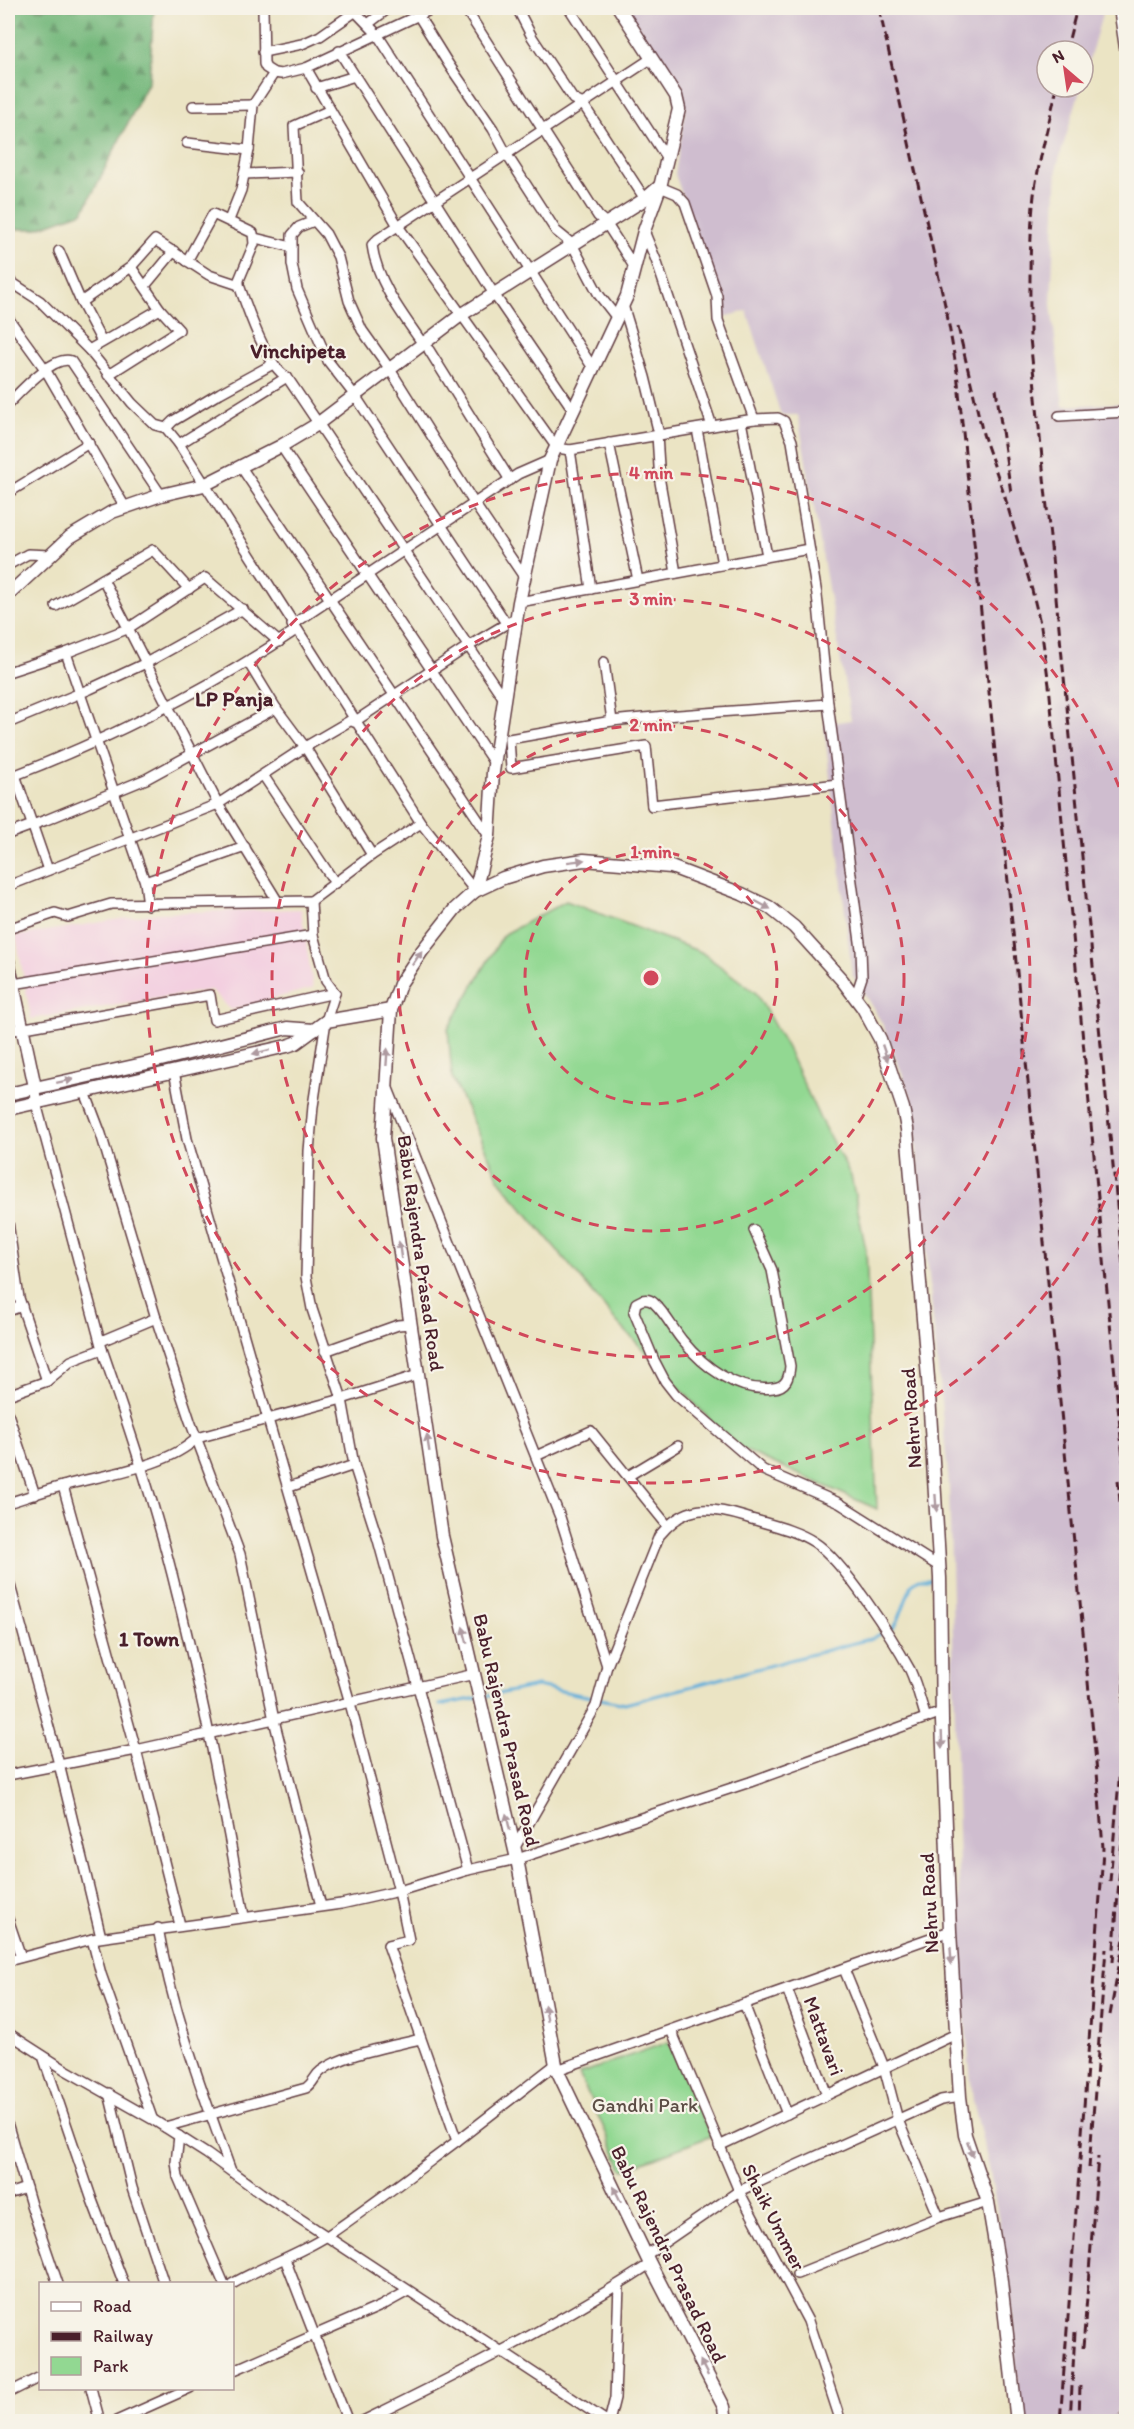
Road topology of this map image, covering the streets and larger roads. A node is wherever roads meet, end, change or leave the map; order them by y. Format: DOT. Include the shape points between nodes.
graph roads {
  1 [pos="263,8"];
  2 [pos="389,8"];
  3 [pos="434,8"];
  4 [pos="465,8"];
  5 [pos="517,8"];
  6 [pos="569,8"];
  7 [pos="619,8"];
  8 [pos="1120,8"];
  9 [pos="354,9"];
  10 [pos="418,15"];
  11 [pos="368,24"];
  12 [pos="377,34"];
  13 [pos="1126,34"];
  14 [pos="1126,48"];
  15 [pos="339,51"];
  16 [pos="263,52"];
  17 [pos="652,58"];
  18 [pos="306,68"];
  19 [pos="274,73"];
  20 [pos="355,76"];
  21 [pos="617,81"];
  22 [pos="316,88"];
  23 [pos="583,104"];
  24 [pos="253,105"];
  25 [pos="193,106"];
  26 [pos="330,110"];
  27 [pos="544,130"];
  28 [pos="187,142"];
  29 [pos="249,150"];
  30 [pos="507,155"];
  31 [pos="666,157"];
  32 [pos="298,172"];
  33 [pos="244,174"];
  34 [pos="471,178"];
  35 [pos="660,187"];
  36 [pos="645,199"];
  37 [pos="435,201"];
  38 [pos="229,220"];
  39 [pos="314,220"];
  40 [pos="606,223"];
  41 [pos="398,226"];
  42 [pos="644,231"];
  43 [pos="255,238"];
  44 [pos="572,244"];
  45 [pos="292,247"];
  46 [pos="59,251"];
  47 [pos="174,251"];
  48 [pos="187,261"];
  49 [pos="131,267"];
  50 [pos="634,268"];
  51 [pos="531,271"];
  52 [pos="8,280"];
  53 [pos="239,285"];
  54 [pos="145,286"];
  55 [pos="494,294"];
  56 [pos="81,302"];
  57 [pos="623,306"];
  58 [pos="160,309"];
  59 [pos="461,315"];
  60 [pos="8,318"];
  61 [pos="617,318"];
  62 [pos="102,342"];
  63 [pos="426,347"];
  64 [pos="89,350"];
  65 [pos="273,364"];
  66 [pos="389,368"];
  67 [pos="593,368"];
  68 [pos="45,369"];
  69 [pos="108,375"];
  70 [pos="286,378"];
  71 [pos="356,397"];
  72 [pos="8,404"];
  73 [pos="574,411"];
  74 [pos="1126,412"];
  75 [pos="1059,417"];
  76 [pos="754,419"];
  77 [pos="741,421"];
  78 [pos="319,423"];
  79 [pos="712,426"];
  80 [pos="166,428"];
  81 [pos="697,429"];
  82 [pos="658,435"];
  83 [pos="89,443"];
  84 [pos="609,443"];
  85 [pos="179,444"];
  86 [pos="281,446"];
  87 [pos="563,449"];
  88 [pos="550,460"];
  89 [pos="241,467"];
  90 [pos="510,480"];
  91 [pos="204,485"];
  92 [pos="8,493"];
  93 [pos="161,495"];
  94 [pos="474,503"];
  95 [pos="125,507"];
  96 [pos="440,526"];
  97 [pos="809,549"];
  98 [pos="402,550"];
  99 [pos="50,555"];
  100 [pos="766,556"];
  101 [pos="722,564"];
  102 [pos="8,565"];
  103 [pos="368,573"];
  104 [pos="676,573"];
  105 [pos="524,577"];
  106 [pos="103,579"];
  107 [pos="638,580"];
  108 [pos="189,589"];
  109 [pos="591,589"];
  110 [pos="8,595"];
  111 [pos="331,598"];
  112 [pos="519,603"];
  113 [pos="56,606"];
  114 [pos="243,609"];
  115 [pos="511,621"];
  116 [pos="128,628"];
  117 [pos="294,628"];
  118 [pos="279,642"];
  119 [pos="467,647"];
  120 [pos="66,653"];
  121 [pos="248,662"];
  122 [pos="604,662"];
  123 [pos="146,663"];
  124 [pos="432,670"];
  125 [pos="8,672"];
  126 [pos="80,693"];
  127 [pos="395,695"];
  128 [pos="504,699"];
  129 [pos="828,704"];
  130 [pos="168,707"];
  131 [pos="276,708"];
  132 [pos="354,720"];
  133 [pos="612,721"];
  134 [pos="8,723"];
  135 [pos="97,740"];
  136 [pos="305,747"];
  137 [pos="193,755"];
  138 [pos="494,763"];
  139 [pos="263,775"];
  140 [pos="11,777"];
  141 [pos="838,784"];
  142 [pos="113,792"];
  143 [pos="218,804"];
  144 [pos="421,823"];
  145 [pos="32,825"];
  146 [pos="8,834"];
  147 [pos="489,836"];
  148 [pos="130,838"];
  149 [pos="245,848"];
  150 [pos="372,855"];
  151 [pos="48,870"];
  152 [pos="145,882"];
  153 [pos="335,883"];
  154 [pos="8,886"];
  155 [pos="475,891"];
  156 [pos="311,901"];
  157 [pos="278,902"];
  158 [pos="148,905"];
  159 [pos="8,928"];
  160 [pos="313,935"];
  161 [pos="8,968"];
  162 [pos="13,984"];
  163 [pos="335,993"];
  164 [pos="855,998"];
  165 [pos="391,1010"];
  166 [pos="326,1021"];
  167 [pos="22,1028"];
  168 [pos="314,1030"];
  169 [pos="8,1031"];
  170 [pos="174,1071"];
  171 [pos="385,1081"];
  172 [pos="35,1087"];
  173 [pos="85,1092"];
  174 [pos="8,1094"];
  175 [pos="36,1103"];
  176 [pos="8,1109"];
  177 [pos="8,1222"];
  178 [pos="754,1230"];
  179 [pos="22,1305"];
  180 [pos="8,1311"];
  181 [pos="156,1318"];
  182 [pos="411,1324"];
  183 [pos="102,1345"];
  184 [pos="325,1351"];
  185 [pos="418,1375"];
  186 [pos="47,1381"];
  187 [pos="8,1395"];
  188 [pos="342,1399"];
  189 [pos="8,1414"];
  190 [pos="268,1418"];
  191 [pos="197,1438"];
  192 [pos="678,1446"];
  193 [pos="536,1456"];
  194 [pos="142,1465"];
  195 [pos="354,1465"];
  196 [pos="628,1476"];
  197 [pos="63,1486"];
  198 [pos="289,1487"];
  199 [pos="35,1494"];
  200 [pos="8,1503"];
  201 [pos="667,1526"];
  202 [pos="940,1567"];
  203 [pos="8,1578"];
  204 [pos="607,1666"];
  205 [pos="475,1674"];
  206 [pos="418,1687"];
  207 [pos="350,1703"];
  208 [pos="942,1713"];
  209 [pos="926,1718"];
  210 [pos="274,1720"];
  211 [pos="210,1734"];
  212 [pos="136,1750"];
  213 [pos="59,1764"];
  214 [pos="8,1775"];
  215 [pos="516,1854"];
  216 [pos="468,1870"];
  217 [pos="399,1891"];
  218 [pos="321,1906"];
  219 [pos="244,1916"];
  220 [pos="8,1918"];
  221 [pos="180,1925"];
  222 [pos="158,1928"];
  223 [pos="950,1931"];
  224 [pos="96,1938"];
  225 [pos="21,1956"];
  226 [pos="8,1961"];
  227 [pos="844,1969"];
  228 [pos="787,1989"];
  229 [pos="744,2004"];
  230 [pos="671,2031"];
  231 [pos="8,2033"];
  232 [pos="956,2034"];
  233 [pos="420,2039"];
  234 [pos="43,2056"];
  235 [pos="557,2067"];
  236 [pos="884,2067"];
  237 [pos="109,2093"];
  238 [pos="826,2095"];
  239 [pos="960,2097"];
  240 [pos="787,2114"];
  241 [pos="210,2115"];
  242 [pos="152,2119"];
  243 [pos="898,2120"];
  244 [pos="8,2126"];
  245 [pos="165,2127"];
  246 [pos="179,2136"];
  247 [pos="457,2141"];
  248 [pos="719,2146"];
  249 [pos="231,2171"];
  250 [pos="26,2188"];
  251 [pos="738,2191"];
  252 [pos="8,2194"];
  253 [pos="988,2202"];
  254 [pos="939,2217"];
  255 [pos="326,2236"];
  256 [pos="285,2259"];
  257 [pos="648,2259"];
  258 [pos="797,2274"];
  259 [pos="58,2282"];
  260 [pos="124,2282"];
  261 [pos="164,2282"];
  262 [pos="224,2282"];
  263 [pos="234,2283"];
  264 [pos="619,2285"];
  265 [pos="408,2291"];
  266 [pos="315,2336"];
  267 [pos="500,2351"];
  268 [pos="234,2370"];
  269 [pos="39,2378"];
  270 [pos="92,2390"];
  271 [pos="185,2390"];
  272 [pos="8,2392"];
  273 [pos="100,2421"];
  274 [pos="114,2421"];
  275 [pos="348,2421"];
  276 [pos="361,2421"];
  277 [pos="609,2421"];
  278 [pos="726,2421"];
  279 [pos="841,2421"];
  280 [pos="1017,2421"];
  1 -- 16 [label="street"];
  2 -- 11 [label="street"];
  3 -- 10 [label="street"];
  4 -- 27 [label="street"];
  5 -- 23 [label="street" via="573,99"];
  6 -- 21 [label="street"];
  7 -- 17 [label="street"];
  8 -- 13 [label="street"];
  9 -- 11 [label="street"];
  9 -- 16 [label="street" via="320,36"];
  10 -- 12 [label="street"];
  10 -- 30 [label="street"];
  11 -- 12 [label="street"];
  12 -- 15 [label="street"];
  12 -- 34 [label="street"];
  13 -- 14 [label="street"];
  15 -- 18 [label="street"];
  15 -- 20 [label="street"];
  16 -- 19 [label="street" via="266,69"];
  17 -- 21 [label="street"];
  17 -- 31 [label="street" via="679,102"];
  18 -- 19 [label="street"];
  18 -- 22 [label="street"];
  19 -- 24 [label="street"];
  20 -- 22 [label="street"];
  20 -- 37 [label="street"];
  21 -- 23 [label="street"];
  21 -- 31 [label="street"];
  22 -- 26 [label="street"];
  23 -- 27 [label="street"];
  23 -- 36 [label="street"];
  24 -- 25 [label="street"];
  24 -- 29 [label="street"];
  26 -- 32 [label="street" via="294,126"];
  26 -- 41 [label="street"];
  27 -- 30 [label="street"];
  27 -- 40 [label="street"];
  28 -- 29 [label="street"];
  29 -- 33 [label="street"];
  30 -- 34 [label="street"];
  30 -- 44 [label="street" via="556,231"];
  31 -- 35 [label="street"];
  32 -- 33 [label="street"];
  32 -- 39 [label="street" via="298,202"];
  33 -- 38 [label="street"];
  34 -- 37 [label="street"];
  34 -- 51 [label="street"];
  35 -- 36 [label="street"];
  35 -- 42 [label="street"];
  35 -- 76 [label="street" via="677,194 685,203 717,296 718,320"];
  36 -- 40 [label="street"];
  37 -- 41 [label="street"];
  37 -- 55 [label="street"];
  38 -- 43 [label="street"];
  38 -- 48 [label="street" via="213,214"];
  39 -- 45 [label="street" via="292,235"];
  39 -- 66 [label="street" via="338,257 349,301 362,330"];
  40 -- 44 [label="street"];
  40 -- 50 [label="street"];
  41 -- 59 [label="street"];
  41 -- 63 [label="street" via="378,239 372,246 373,255 393,301"];
  42 -- 50 [label="street"];
  42 -- 79 [label="street"];
  43 -- 45 [label="street"];
  43 -- 53 [label="street"];
  44 -- 51 [label="street"];
  44 -- 61 [label="street" via="598,295"];
  45 -- 71 [label="street" via="297,289 328,361"];
  46 -- 56 [label="street"];
  47 -- 48 [label="street"];
  47 -- 49 [label="street" via="155,240"];
  47 -- 54 [label="street"];
  48 -- 53 [label="street" via="209,275"];
  49 -- 54 [label="street"];
  49 -- 56 [label="street"];
  50 -- 57 [label="street"];
  51 -- 55 [label="street"];
  51 -- 67 [label="street"];
  52 -- 64 [label="street" via="33,294"];
  53 -- 65 [label="street"];
  54 -- 58 [label="street"];
  55 -- 59 [label="street"];
  55 -- 73 [label="street"];
  56 -- 62 [label="street"];
  57 -- 61 [label="street"];
  57 -- 82 [label="street"];
  58 -- 62 [label="street"];
  58 -- 69 [label="street" via="179,330"];
  59 -- 63 [label="street"];
  59 -- 87 [label="street"];
  60 -- 68 [label="street"];
  61 -- 67 [label="street"];
  62 -- 64 [label="street"];
  63 -- 66 [label="street"];
  63 -- 90 [label="street"];
  64 -- 69 [label="street"];
  65 -- 70 [label="street"];
  65 -- 80 [label="street"];
  66 -- 71 [label="street"];
  66 -- 94 [label="street"];
  67 -- 73 [label="street"];
  68 -- 72 [label="street"];
  68 -- 83 [label="street"];
  68 -- 93 [label="street" via="59,360 71,361"];
  69 -- 80 [label="street" via="155,425"];
  70 -- 78 [label="street"];
  70 -- 85 [label="street"];
  71 -- 78 [label="street"];
  71 -- 96 [label="street"];
  73 -- 87 [label="street"];
  74 -- 75 [label="street"];
  76 -- 77 [label="street"];
  76 -- 97 [label="street" via="782,419 788,428"];
  77 -- 79 [label="street"];
  77 -- 100 [label="street"];
  78 -- 86 [label="street"];
  78 -- 98 [label="street"];
  79 -- 81 [label="street"];
  80 -- 85 [label="street"];
  81 -- 82 [label="street"];
  81 -- 101 [label="street"];
  82 -- 84 [label="street"];
  82 -- 104 [label="street" via="660,482"];
  83 -- 92 [label="street"];
  83 -- 95 [label="street"];
  84 -- 87 [label="street"];
  84 -- 107 [label="street"];
  85 -- 91 [label="street"];
  86 -- 89 [label="street"];
  86 -- 103 [label="street"];
  87 -- 88 [label="street"];
  87 -- 109 [label="street"];
  88 -- 90 [label="street"];
  88 -- 105 [label="street"];
  89 -- 91 [label="street"];
  89 -- 111 [label="street"];
  90 -- 94 [label="street"];
  91 -- 93 [label="street"];
  91 -- 117 [label="street"];
  93 -- 95 [label="street"];
  94 -- 96 [label="street"];
  94 -- 105 [label="street"];
  95 -- 99 [label="street" via="70,537"];
  96 -- 98 [label="street"];
  96 -- 115 [label="street"];
  97 -- 100 [label="street"];
  97 -- 129 [label="street"];
  98 -- 103 [label="street"];
  98 -- 119 [label="street"];
  99 -- 102 [label="street" via="28,554"];
  99 -- 110 [label="street"];
  100 -- 101 [label="street"];
  101 -- 104 [label="street"];
  103 -- 111 [label="street"];
  103 -- 124 [label="street"];
  104 -- 107 [label="street"];
  105 -- 112 [label="street"];
  106 -- 108 [label="street" via="153,550"];
  106 -- 113 [label="street"];
  106 -- 116 [label="street"];
  107 -- 109 [label="street"];
  108 -- 114 [label="street" via="205,578"];
  108 -- 116 [label="street"];
  109 -- 112 [label="street"];
  111 -- 117 [label="street"];
  111 -- 127 [label="street"];
  112 -- 115 [label="street"];
  114 -- 118 [label="street"];
  114 -- 123 [label="street"];
  115 -- 119 [label="street"];
  115 -- 128 [label="street"];
  116 -- 120 [label="street"];
  116 -- 123 [label="street"];
  117 -- 118 [label="street"];
  117 -- 132 [label="street"];
  118 -- 121 [label="street"];
  119 -- 124 [label="street"];
  119 -- 128 [label="street"];
  120 -- 125 [label="street"];
  120 -- 126 [label="street"];
  121 -- 130 [label="street"];
  121 -- 131 [label="street"];
  122 -- 133 [label="street"];
  123 -- 126 [label="street"];
  123 -- 130 [label="street"];
  124 -- 127 [label="street"];
  124 -- 138 [label="street"];
  126 -- 134 [label="street"];
  126 -- 135 [label="street"];
  127 -- 132 [label="street"];
  127 -- 147 [label="street"];
  128 -- 138 [label="street"];
  129 -- 133 [label="street" via="687,712"];
  129 -- 141 [label="street"];
  130 -- 135 [label="street"];
  130 -- 137 [label="street"];
  131 -- 136 [label="street"];
  131 -- 137 [label="street"];
  132 -- 136 [label="street"];
  132 -- 144 [label="street"];
  133 -- 141 [label="street" via="508,739 511,768 646,746 652,805"];
  135 -- 140 [label="street"];
  135 -- 142 [label="street"];
  136 -- 139 [label="street"];
  136 -- 150 [label="street"];
  137 -- 142 [label="street"];
  137 -- 143 [label="street"];
  138 -- 147 [label="street"];
  139 -- 143 [label="street"];
  139 -- 153 [label="street"];
  140 -- 145 [label="street"];
  141 -- 164 [label="street" via="861,949 862,977"];
  142 -- 145 [label="street"];
  142 -- 148 [label="street"];
  143 -- 148 [label="street"];
  143 -- 149 [label="street"];
  144 -- 150 [label="street"];
  144 -- 155 [label="street"];
  145 -- 146 [label="street"];
  145 -- 151 [label="street"];
  147 -- 155 [label="street"];
  148 -- 151 [label="street"];
  148 -- 152 [label="street"];
  149 -- 152 [label="street"];
  149 -- 157 [label="street"];
  150 -- 153 [label="street"];
  151 -- 154 [label="street"];
  152 -- 158 [label="street"];
  153 -- 156 [label="street"];
  155 -- 164 [label="street, Nehru Road, one-way" via="543,866 584,860 671,867 769,907 794,927"];
  165 -- 155 [label="street, Nehru Road, one-way" via="400,984 422,951 455,909"];
  156 -- 157 [label="street"];
  156 -- 160 [label="street"];
  157 -- 158 [label="street"];
  158 -- 159 [label="street" via="111,904 68,917 55,913"];
  160 -- 162 [label="street"];
  160 -- 163 [label="street" via="326,981"];
  161 -- 162 [label="street"];
  162 -- 167 [label="street"];
  163 -- 166 [label="street"];
  163 -- 167 [label="street" via="214,1020 210,995"];
  164 -- 202 [label="street, Nehru Road, one-way" via="880,1039 907,1130"];
  165 -- 166 [label="street"];
  171 -- 165 [label="street, Babu Rajendra Prasad Road, one-way"];
  166 -- 168 [label="street"];
  166 -- 184 [label="street" via="309,1151 306,1277"];
  167 -- 169 [label="street"];
  167 -- 172 [label="street"];
  168 -- 170 [label="street, one-way" via="287,1046"];
  172 -- 168 [label="street, one-way" via="287,1028"];
  170 -- 173 [label="street"];
  170 -- 190 [label="street" via="187,1139"];
  182 -- 171 [label="street, Babu Rajendra Prasad Road, one-way" via="383,1138"];
  171 -- 193 [label="street"];
  172 -- 174 [label="street"];
  172 -- 175 [label="street"];
  173 -- 175 [label="street"];
  173 -- 181 [label="street"];
  175 -- 176 [label="street"];
  175 -- 183 [label="street"];
  177 -- 179 [label="street"];
  178 -- 202 [label="street" via="775,1282 790,1366 785,1383 774,1388 749,1387 717,1373 693,1352 653,1302 642,1299 636,1303 634,1312 665,1381 754,1464 839,1503"];
  179 -- 180 [label="street"];
  179 -- 186 [label="street"];
  181 -- 183 [label="street"];
  181 -- 191 [label="street"];
  182 -- 184 [label="street"];
  182 -- 185 [label="street, Babu Rajendra Prasad Road"];
  183 -- 186 [label="street" via="71,1361"];
  183 -- 194 [label="street"];
  184 -- 188 [label="street"];
  185 -- 188 [label="street"];
  205 -- 185 [label="street, Babu Rajendra Prasad Road, one-way" via="442,1536"];
  186 -- 187 [label="street"];
  188 -- 190 [label="street"];
  188 -- 195 [label="street"];
  189 -- 199 [label="street"];
  190 -- 191 [label="street"];
  190 -- 198 [label="street"];
  191 -- 194 [label="street" via="186,1449"];
  191 -- 210 [label="street" via="240,1554"];
  192 -- 196 [label="street"];
  193 -- 196 [label="street" via="591,1431"];
  193 -- 204 [label="street" via="560,1517"];
  194 -- 197 [label="street"];
  194 -- 211 [label="street"];
  195 -- 198 [label="street"];
  195 -- 206 [label="street"];
  196 -- 201 [label="street"];
  197 -- 199 [label="street"];
  197 -- 212 [label="street"];
  198 -- 207 [label="street"];
  199 -- 200 [label="street"];
  201 -- 204 [label="street" via="659,1536"];
  201 -- 209 [label="street" via="703,1508 737,1515 814,1542 853,1583 892,1642 911,1672"];
  202 -- 208 [label="street, Nehru Road"];
  203 -- 213 [label="street"];
  204 -- 215 [label="street" via="596,1706"];
  205 -- 206 [label="street"];
  215 -- 205 [label="street, Babu Rajendra Prasad Road, one-way"];
  206 -- 207 [label="street"];
  206 -- 216 [label="street"];
  207 -- 210 [label="street"];
  207 -- 217 [label="street"];
  208 -- 209 [label="street"];
  208 -- 223 [label="street, Nehru Road, one-way"];
  209 -- 215 [label="street" via="750,1782"];
  210 -- 211 [label="street"];
  210 -- 218 [label="street"];
  211 -- 212 [label="street"];
  211 -- 219 [label="street"];
  212 -- 213 [label="street"];
  212 -- 221 [label="street"];
  213 -- 214 [label="street"];
  213 -- 224 [label="street"];
  215 -- 216 [label="street"];
  235 -- 215 [label="street, Babu Rajendra Prasad Road, one-way"];
  216 -- 217 [label="street"];
  217 -- 218 [label="street"];
  217 -- 233 [label="street" via="409,1940 388,1945"];
  218 -- 219 [label="street"];
  219 -- 221 [label="street"];
  220 -- 225 [label="street"];
  221 -- 222 [label="street"];
  222 -- 224 [label="street"];
  222 -- 241 [label="street" via="182,2033"];
  223 -- 227 [label="street"];
  223 -- 232 [label="street, Nehru Road, one-way"];
  224 -- 225 [label="street"];
  224 -- 242 [label="street" via="114,2014"];
  225 -- 226 [label="street"];
  227 -- 228 [label="street"];
  227 -- 236 [label="street"];
  228 -- 229 [label="street"];
  228 -- 238 [label="street, Mattavari"];
  229 -- 230 [label="street"];
  229 -- 240 [label="street"];
  230 -- 235 [label="street"];
  230 -- 248 [label="street, Shaik Ummer"];
  231 -- 234 [label="street"];
  232 -- 236 [label="street"];
  232 -- 239 [label="street, Nehru Road"];
  233 -- 241 [label="street" via="344,2060 322,2070 306,2088"];
  233 -- 247 [label="street"];
  234 -- 237 [label="street"];
  234 -- 260 [label="street"];
  235 -- 247 [label="street"];
  257 -- 235 [label="street, Babu Rajendra Prasad Road, one-way"];
  236 -- 238 [label="street"];
  236 -- 243 [label="street"];
  237 -- 242 [label="street"];
  237 -- 261 [label="street" via="132,2187"];
  238 -- 240 [label="street"];
  239 -- 243 [label="street" via="941,2100"];
  239 -- 253 [label="street, Nehru Road, one-way" via="964,2135"];
  240 -- 248 [label="street"];
  241 -- 245 [label="street"];
  241 -- 249 [label="street"];
  242 -- 245 [label="street"];
  243 -- 251 [label="street"];
  243 -- 254 [label="street"];
  244 -- 250 [label="street"];
  245 -- 246 [label="street"];
  246 -- 249 [label="street"];
  246 -- 262 [label="street" via="178,2177"];
  247 -- 255 [label="street"];
  248 -- 251 [label="street, Shaik Ummer"];
  249 -- 255 [label="street"];
  250 -- 252 [label="street"];
  250 -- 259 [label="street"];
  251 -- 257 [label="street"];
  251 -- 279 [label="street, Shaik Ummer" via="808,2321"];
  253 -- 254 [label="street"];
  253 -- 280 [label="street, Nehru Road"];
  254 -- 258 [label="street"];
  255 -- 256 [label="street"];
  255 -- 265 [label="street"];
  256 -- 263 [label="street"];
  256 -- 266 [label="street"];
  257 -- 264 [label="street"];
  278 -- 257 [label="street, Babu Rajendra Prasad Road, one-way" via="724,2407"];
  264 -- 267 [label="street"];
  264 -- 277 [label="street" via="615,2398"];
  265 -- 266 [label="street"];
  265 -- 267 [label="street"];
  266 -- 268 [label="street"];
  266 -- 275 [label="street"];
  267 -- 276 [label="street"];
  267 -- 277 [label="street"];
  269 -- 272 [label="street"];
  270 -- 273 [label="street"];
  271 -- 274 [label="street"];
}
